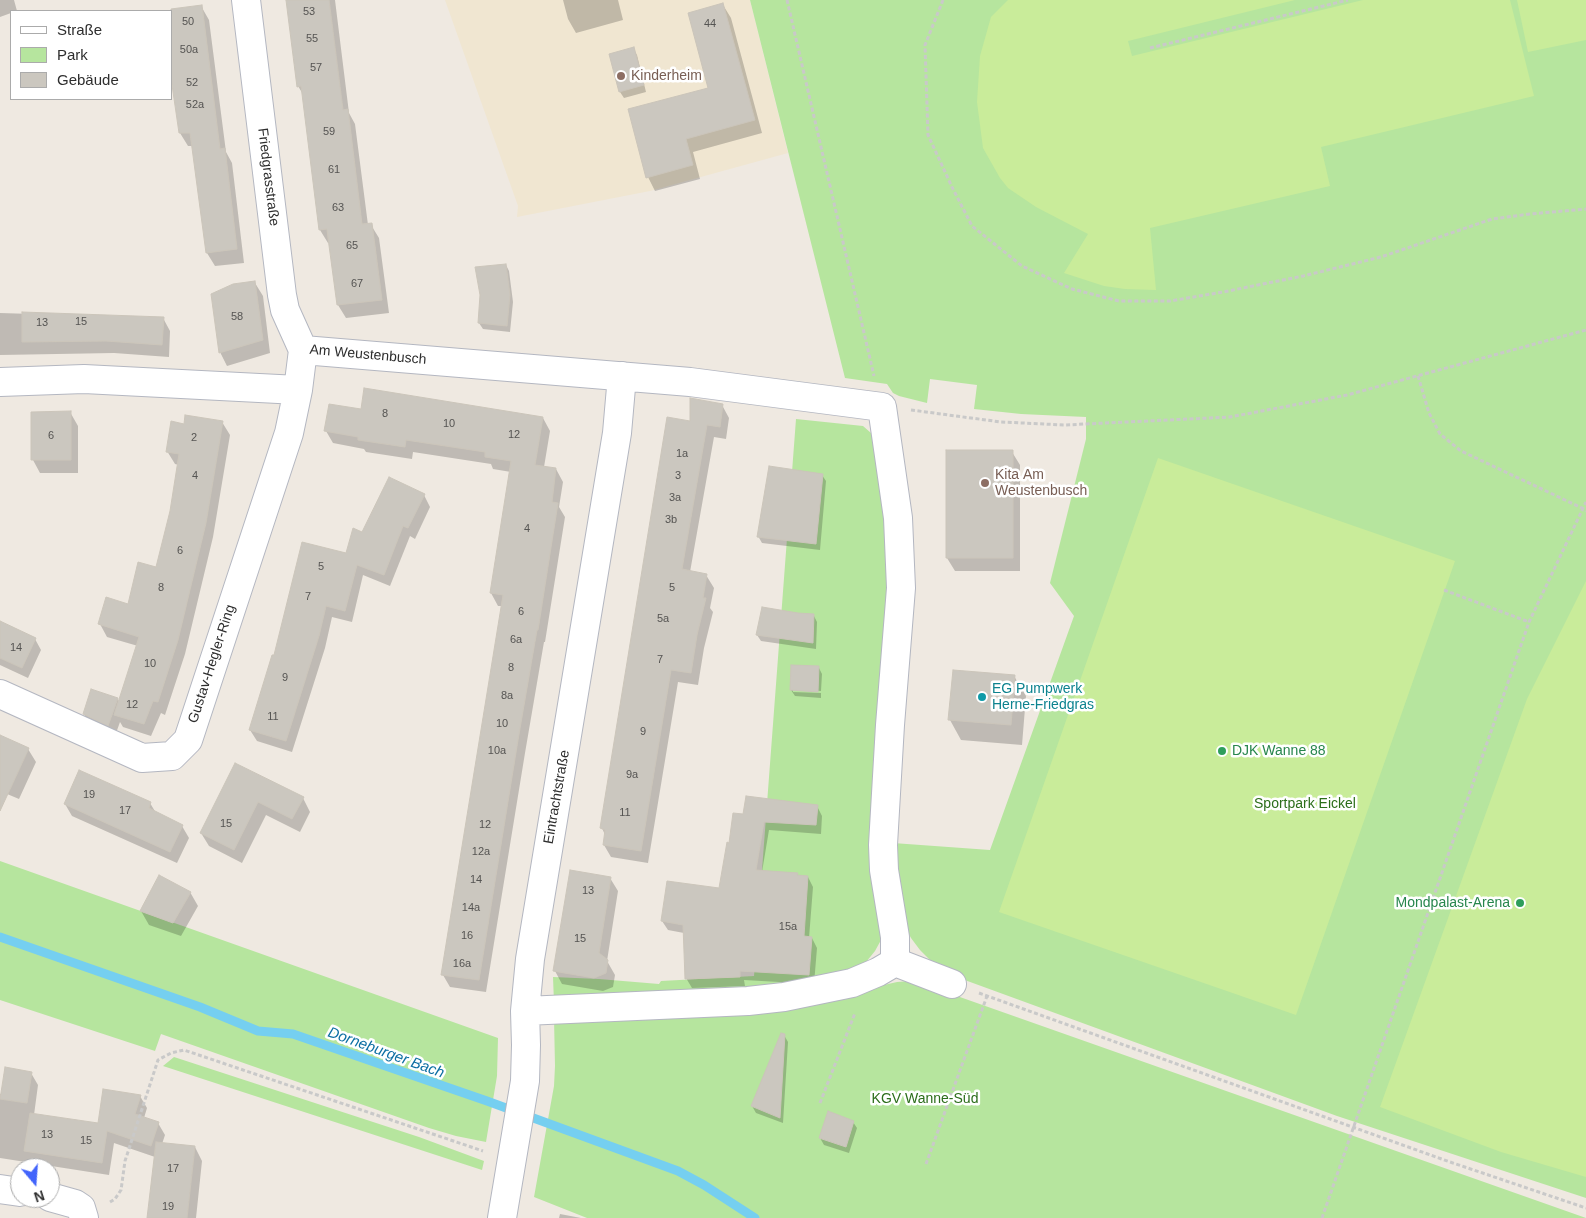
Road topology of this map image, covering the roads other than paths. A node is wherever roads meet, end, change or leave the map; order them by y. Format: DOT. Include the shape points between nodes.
graph roads {
  1 [pos="246,0"];
  2 [pos="303,350"];
  3 [pos="622,376"];
  4 [pos="0,382"];
  5 [pos="298,390"];
  6 [pos="0,694"];
  7 [pos="895,962"];
  8 [pos="952,984"];
  9 [pos="525,1012"];
  10 [pos="60,1199"];
  11 [pos="84,1216"];
  12 [pos="502,1218"];
  1 -- 2 [label="street, Friedgrasstraße" via="282,295 285,310"];
  2 -- 3 [label="street, Am Weustenbusch"];
  2 -- 5 [label="street, Am Weustenbusch"];
  3 -- 7 [label="street, Am Weustenbusch" via="882,407 898,518 900,588 883,845 895,937"];
  3 -- 9 [label="street, Eintrachtstraße" via="617,433 530,959"];
  4 -- 5 [label="street" via="84,379"];
  5 -- 6 [label="street, Gustav-Hegler-Ring" via="289,433 188,740 172,756 142,758"];
  7 -- 8 [label="street"];
  7 -- 9 [label="street" via="852,983 784,997"];
  9 -- 12 [label="street, Eintrachtstraße" via="525,1081"];
  10 -- 11 [label="street" via="81,1208"];
}
